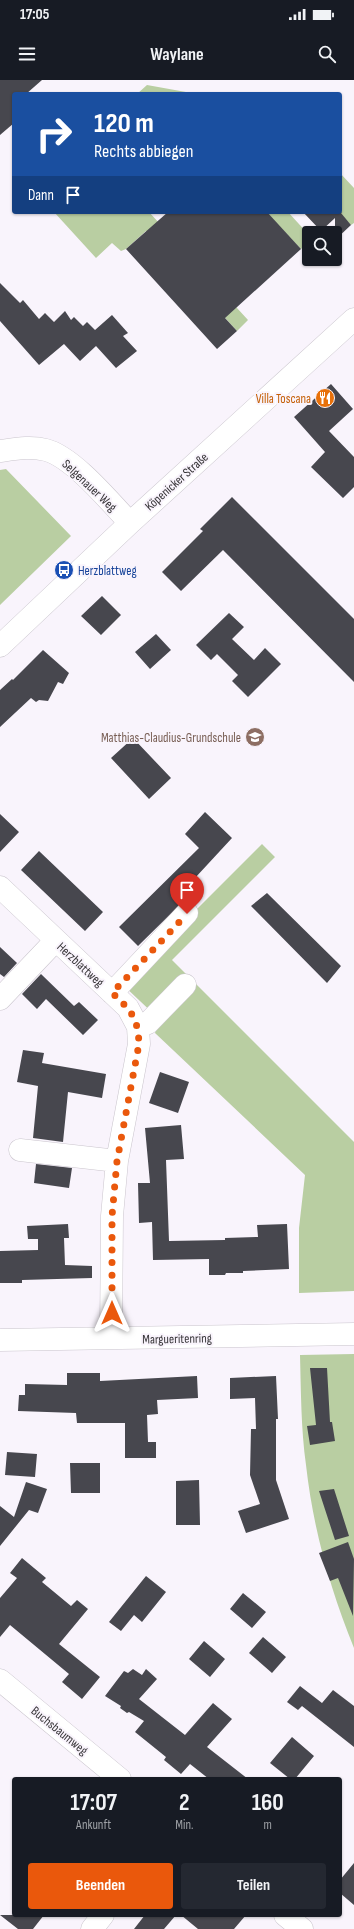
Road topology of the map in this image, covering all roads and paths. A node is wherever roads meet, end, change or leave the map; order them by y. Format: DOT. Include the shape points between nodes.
graph roads {
  1 [pos="354,319"];
  2 [pos="0,451"];
  3 [pos="130,523"];
  4 [pos="0,646"];
  5 [pos="0,887"];
  6 [pos="187,914"];
  7 [pos="56,940"];
  8 [pos="185,985"];
  9 [pos="112,993"];
  10 [pos="0,999"];
  11 [pos="138,1027"];
  12 [pos="20,1150"];
  13 [pos="117,1161"];
  14 [pos="354,1334"];
  15 [pos="111,1338"];
  16 [pos="0,1340"];
  17 [pos="0,1680"];
  18 [pos="118,1777"];
  19 [pos="101,1917"];
  20 [pos="287,1917"];
  21 [pos="92,1929"];
  22 [pos="302,1929"];
  1 -- 3 [label="street, Köpenicker Straße"];
  2 -- 3 [label="street, Selgenauer Weg" via="47,450 62,458 74,466"];
  3 -- 4 [label="street, Köpenicker Straße"];
  5 -- 7 [label="street, Herzblattweg"];
  6 -- 9 [label="street"];
  7 -- 9 [label="street, Herzblattweg"];
  7 -- 10 [label="street"];
  8 -- 11 [label="street" via="148,1023"];
  9 -- 11 [label="street, Herzblattweg" via="128,1008"];
  11 -- 13 [label="street, Herzblattweg" via="139,1044"];
  12 -- 13 [label="street"];
  13 -- 15 [label="street, Herzblattweg" via="111,1254"];
  14 -- 15 [label="street, Margueritenring"];
  15 -- 16 [label="street, Margueritenring"];
  17 -- 18 [label="street, Buchsbaumweg"];
  19 -- 21 [label="street"];
  20 -- 22 [label="street"];
}
